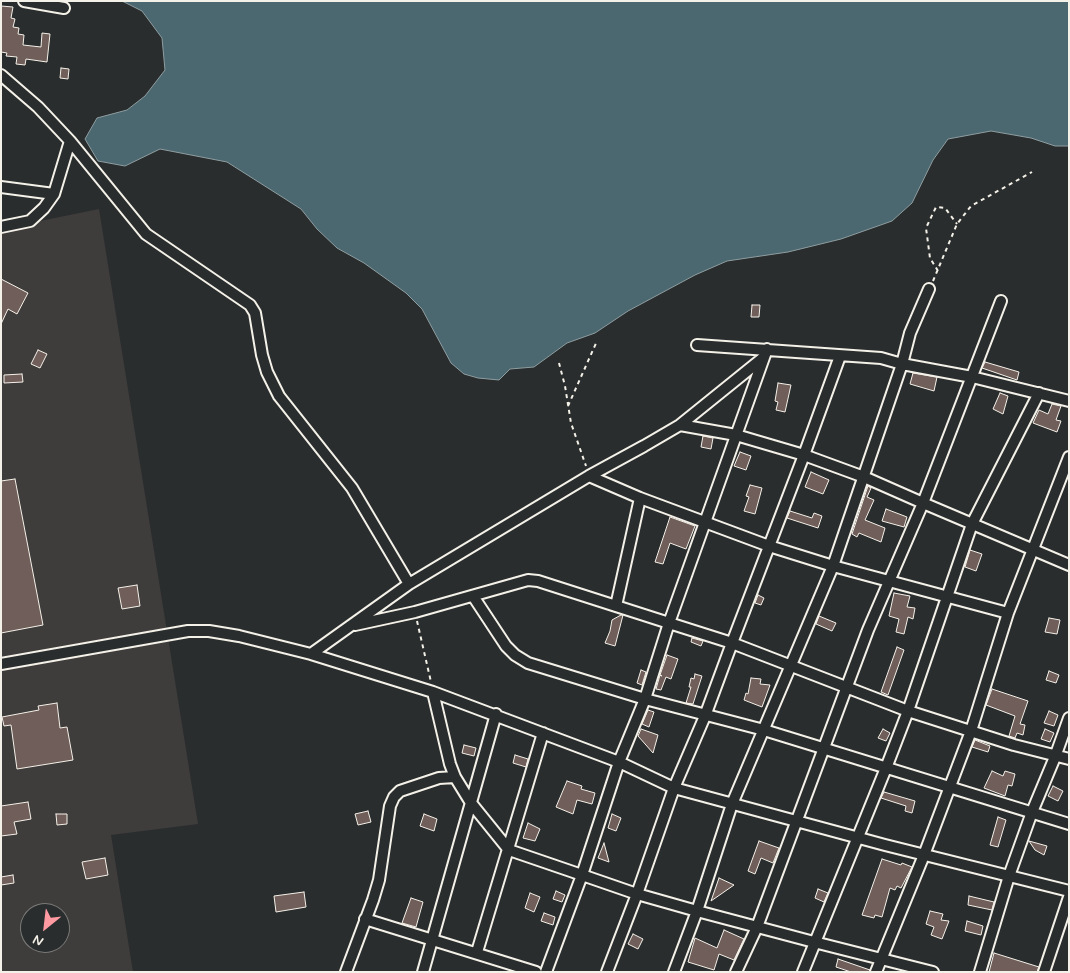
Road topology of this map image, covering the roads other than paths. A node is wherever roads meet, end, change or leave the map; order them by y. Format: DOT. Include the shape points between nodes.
graph roads {
  1 [pos="24,1"];
  2 [pos="64,8"];
  3 [pos="1,75"];
  4 [pos="70,141"];
  5 [pos="1,188"];
  6 [pos="54,194"];
  7 [pos="1,227"];
  8 [pos="929,290"];
  9 [pos="1000,301"];
  10 [pos="697,346"];
  11 [pos="765,354"];
  12 [pos="840,356"];
  13 [pos="902,364"];
  14 [pos="972,377"];
  15 [pos="1039,393"];
  16 [pos="1069,401"];
  17 [pos="680,424"];
  18 [pos="736,434"];
  19 [pos="804,455"];
  20 [pos="1069,457"];
  21 [pos="588,476"];
  22 [pos="864,477"];
  23 [pos="640,498"];
  24 [pos="923,503"];
  25 [pos="705,522"];
  26 [pos="972,524"];
  27 [pos="769,546"];
  28 [pos="1032,550"];
  29 [pos="1069,565"];
  30 [pos="833,566"];
  31 [pos="890,581"];
  32 [pos="408,584"];
  33 [pos="473,596"];
  34 [pos="947,597"];
  35 [pos="616,606"];
  36 [pos="1008,613"];
  37 [pos="669,623"];
  38 [pos="350,626"];
  39 [pos="732,643"];
  40 [pos="311,654"];
  41 [pos="1,664"];
  42 [pos="791,666"];
  43 [pos="848,687"];
  44 [pos="433,692"];
  45 [pos="645,699"];
  46 [pos="908,711"];
  47 [pos="496,714"];
  48 [pos="705,716"];
  49 [pos="1069,718"];
  50 [pos="764,730"];
  51 [pos="971,731"];
  52 [pos="542,733"];
  53 [pos="824,750"];
  54 [pos="1055,757"];
  55 [pos="1069,760"];
  56 [pos="620,762"];
  57 [pos="886,768"];
  58 [pos="455,778"];
  59 [pos="950,787"];
  60 [pos="674,788"];
  61 [pos="470,803"];
  62 [pos="732,804"];
  63 [pos="1032,812"];
  64 [pos="797,821"];
  65 [pos="1069,824"];
  66 [pos="858,838"];
  67 [pos="509,850"];
  68 [pos="924,855"];
  69 [pos="582,875"];
  70 [pos="1009,876"];
  71 [pos="1069,891"];
  72 [pos="637,894"];
  73 [pos="1069,897"];
  74 [pos="697,911"];
  75 [pos="366,919"];
  76 [pos="757,927"];
  77 [pos="432,940"];
  78 [pos="814,942"];
  79 [pos="477,952"];
  80 [pos="881,959"];
  81 [pos="346,972"];
  82 [pos="423,972"];
  83 [pos="536,972"];
  84 [pos="546,972"];
  85 [pos="607,972"];
  86 [pos="674,972"];
  87 [pos="736,972"];
  88 [pos="803,972"];
  89 [pos="876,972"];
  90 [pos="933,972"];
  91 [pos="980,972"];
  92 [pos="1044,972"];
  1 -- 2 [label="street"];
  3 -- 4 [label="street"];
  4 -- 6 [label="street"];
  4 -- 32 [label="street" via="150,237 250,305 255,313 264,364 279,396 352,488"];
  5 -- 6 [label="street"];
  6 -- 7 [label="street" via="30,221"];
  8 -- 13 [label="street" via="910,333"];
  9 -- 14 [label="street"];
  10 -- 11 [label="street"];
  11 -- 12 [label="street"];
  11 -- 17 [label="street"];
  11 -- 18 [label="street"];
  12 -- 13 [label="street" via="881,358"];
  12 -- 19 [label="street"];
  13 -- 14 [label="street"];
  13 -- 22 [label="street"];
  14 -- 15 [label="street"];
  14 -- 24 [label="street"];
  15 -- 16 [label="street"];
  15 -- 26 [label="street"];
  17 -- 18 [label="street"];
  17 -- 21 [label="street"];
  18 -- 19 [label="street"];
  18 -- 25 [label="street"];
  19 -- 22 [label="street"];
  19 -- 27 [label="street"];
  20 -- 28 [label="street"];
  21 -- 23 [label="street"];
  21 -- 32 [label="street"];
  22 -- 24 [label="street"];
  22 -- 30 [label="street"];
  23 -- 25 [label="street"];
  23 -- 35 [label="street"];
  24 -- 26 [label="street"];
  24 -- 31 [label="street"];
  25 -- 27 [label="street"];
  25 -- 37 [label="street"];
  26 -- 28 [label="street"];
  26 -- 34 [label="street"];
  27 -- 30 [label="street"];
  27 -- 39 [label="street"];
  28 -- 29 [label="street"];
  28 -- 36 [label="street"];
  30 -- 31 [label="street"];
  30 -- 42 [label="street"];
  31 -- 34 [label="street"];
  31 -- 43 [label="street"];
  32 -- 38 [label="street"];
  33 -- 35 [label="street" via="528,580"];
  33 -- 38 [label="street"];
  33 -- 45 [label="street" via="506,646 528,663"];
  34 -- 36 [label="street"];
  34 -- 46 [label="street"];
  35 -- 37 [label="street"];
  36 -- 51 [label="street"];
  37 -- 39 [label="street"];
  37 -- 45 [label="street"];
  38 -- 40 [label="street"];
  39 -- 42 [label="street"];
  39 -- 48 [label="street"];
  40 -- 41 [label="street" via="222,633 188,631"];
  40 -- 44 [label="street"];
  42 -- 43 [label="street"];
  42 -- 50 [label="street"];
  43 -- 46 [label="street"];
  43 -- 53 [label="street"];
  44 -- 47 [label="street"];
  44 -- 58 [label="street"];
  45 -- 48 [label="street"];
  45 -- 56 [label="street"];
  46 -- 51 [label="street"];
  46 -- 57 [label="street"];
  47 -- 52 [label="street"];
  47 -- 61 [label="street"];
  48 -- 50 [label="street"];
  48 -- 60 [label="street"];
  49 -- 54 [label="street"];
  50 -- 53 [label="street"];
  50 -- 62 [label="street"];
  51 -- 54 [label="street"];
  51 -- 59 [label="street"];
  52 -- 56 [label="street"];
  52 -- 67 [label="street"];
  53 -- 57 [label="street"];
  53 -- 64 [label="street"];
  54 -- 55 [label="street"];
  54 -- 63 [label="street"];
  56 -- 60 [label="street"];
  56 -- 69 [label="street"];
  57 -- 59 [label="street"];
  57 -- 66 [label="street"];
  58 -- 61 [label="street"];
  58 -- 75 [label="street" via="440,778 400,791 394,797 379,880"];
  59 -- 63 [label="street"];
  59 -- 68 [label="street"];
  60 -- 62 [label="street"];
  60 -- 72 [label="street"];
  61 -- 67 [label="street"];
  61 -- 77 [label="street"];
  62 -- 64 [label="street"];
  62 -- 74 [label="street"];
  63 -- 65 [label="street"];
  63 -- 70 [label="street"];
  64 -- 66 [label="street"];
  64 -- 76 [label="street"];
  66 -- 68 [label="street"];
  66 -- 78 [label="street"];
  67 -- 69 [label="street"];
  67 -- 79 [label="street"];
  68 -- 70 [label="street"];
  68 -- 80 [label="street"];
  69 -- 72 [label="street"];
  69 -- 84 [label="street"];
  70 -- 71 [label="street"];
  70 -- 91 [label="street"];
  72 -- 74 [label="street"];
  72 -- 85 [label="street"];
  73 -- 92 [label="street"];
  74 -- 76 [label="street"];
  74 -- 86 [label="street"];
  75 -- 77 [label="street"];
  75 -- 81 [label="street"];
  76 -- 78 [label="street"];
  76 -- 87 [label="street"];
  77 -- 79 [label="street"];
  77 -- 82 [label="street"];
  78 -- 80 [label="street"];
  78 -- 88 [label="street"];
  79 -- 83 [label="street"];
  80 -- 89 [label="street"];
  80 -- 90 [label="street"];
}
